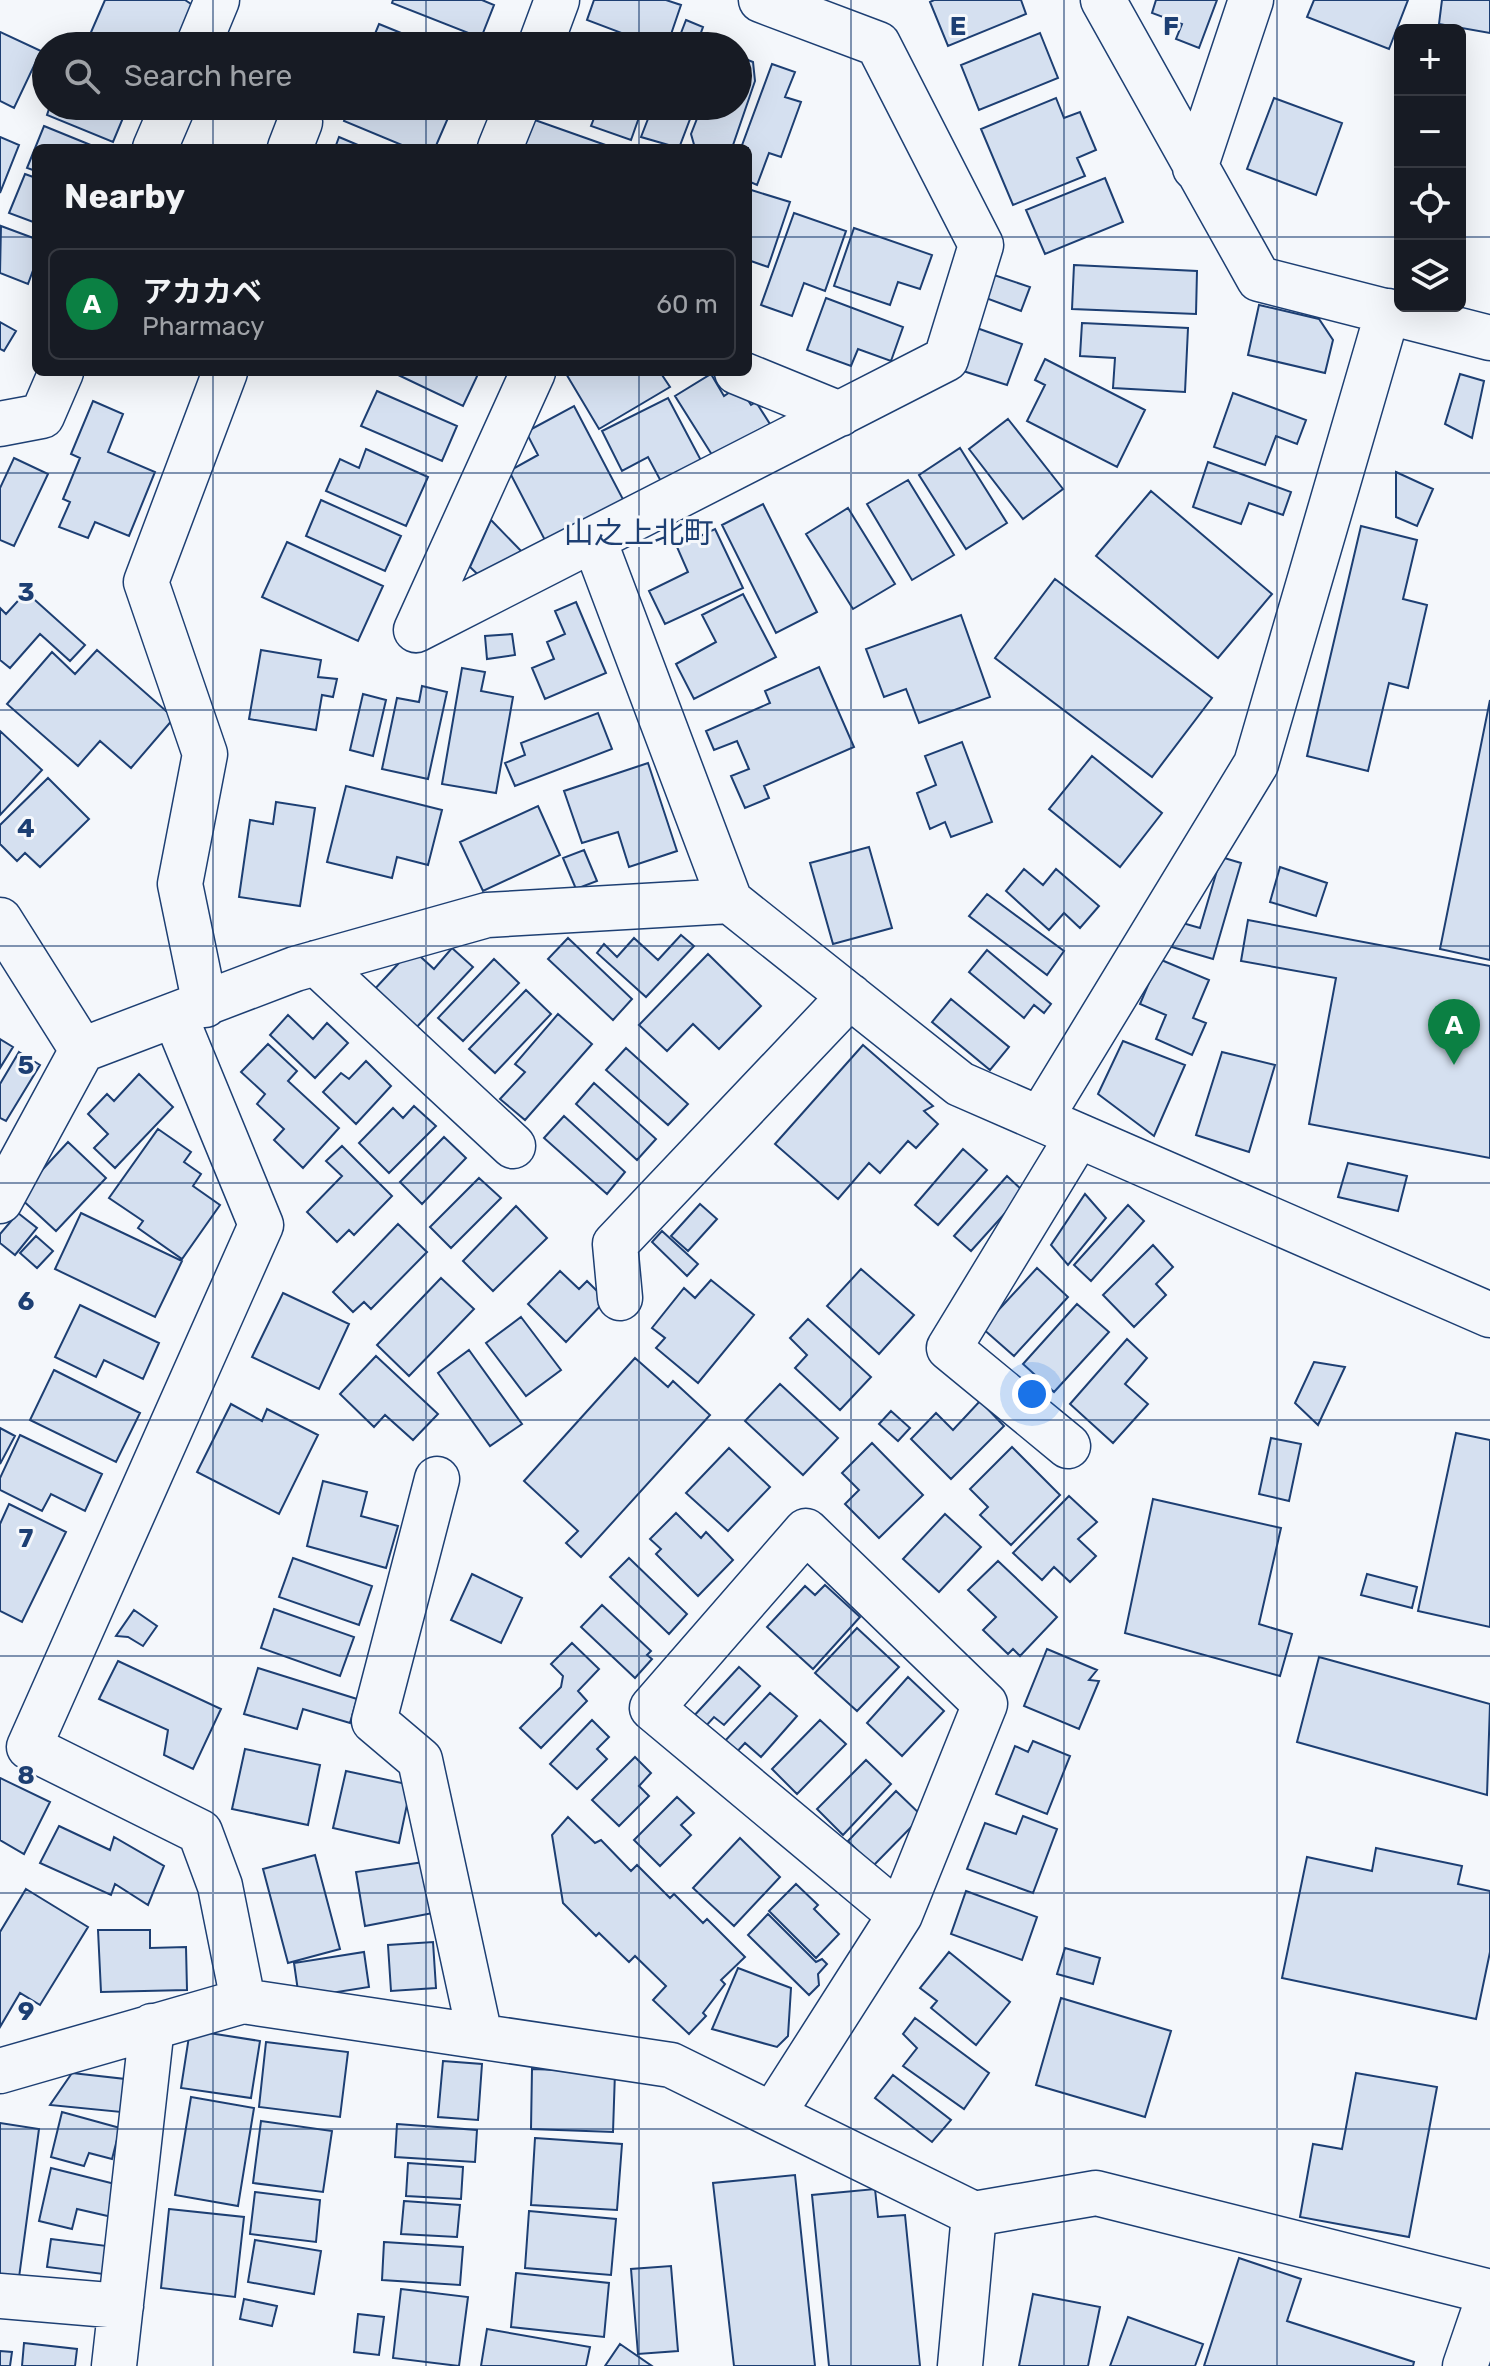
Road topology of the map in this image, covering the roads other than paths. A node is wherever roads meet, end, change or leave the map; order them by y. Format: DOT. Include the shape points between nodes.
graph roads {
  1 [pos="217,0"];
  2 [pos="557,0"];
  3 [pos="761,0"];
  4 [pos="1103,0"];
  5 [pos="1251,0"];
  6 [pos="204,32"];
  7 [pos="545,32"];
  8 [pos="167,120"];
  9 [pos="511,120"];
  10 [pos="157,144"];
  11 [pos="502,144"];
  12 [pos="1195,168"];
  13 [pos="1388,311"];
  14 [pos="1490,338"];
  15 [pos="59,376"];
  16 [pos="223,376"];
  17 [pos="531,376"];
  18 [pos="747,376"];
  19 [pos="840,414"];
  20 [pos="0,424"];
  21 [pos="594,540"];
  22 [pos="730,901"];
  23 [pos="0,920"];
  24 [pos="316,963"];
  25 [pos="850,996"];
  26 [pos="190,1010"];
  27 [pos="82,1050"];
  28 [pos="1059,1128"];
  29 [pos="513,1146"];
  30 [pos="0,1201"];
  31 [pos="620,1298"];
  32 [pos="1490,1315"];
  33 [pos="1068,1446"];
  34 [pos="437,1479"];
  35 [pos="900,1915"];
  36 [pos="243,2001"];
  37 [pos="152,2026"];
  38 [pos="480,2036"];
  39 [pos="0,2071"];
  40 [pos="773,2114"];
  41 [pos="974,2214"];
  42 [pos="1490,2293"];
  43 [pos="0,2296"];
  44 [pos="121,2306"];
  45 [pos="114,2366"];
  46 [pos="960,2366"];
  47 [pos="1465,2366"];
  1 -- 6 [label="street"];
  2 -- 7 [label="street"];
  3 -- 19 [label="street" via="878,44 981,245 946,359"];
  4 -- 12 [label="street"];
  5 -- 12 [label="street"];
  8 -- 10 [label="street"];
  9 -- 11 [label="street"];
  12 -- 13 [label="street" via="1259,279"];
  13 -- 14 [label="street"];
  13 -- 28 [label="street" via="1256,764"];
  15 -- 20 [label="street" via="42,416"];
  16 -- 26 [label="street" via="146,582 205,754 180,884"];
  17 -- 21 [label="street" via="416,630"];
  18 -- 19 [label="street"];
  19 -- 21 [label="street"];
  21 -- 22 [label="street"];
  22 -- 24 [label="street" via="487,915"];
  22 -- 25 [label="street"];
  23 -- 27 [label="street"];
  24 -- 26 [label="street"];
  24 -- 29 [label="street"];
  25 -- 28 [label="street" via="960,1084"];
  25 -- 31 [label="street" via="615,1244"];
  26 -- 27 [label="street"];
  26 -- 36 [label="street" via="261,1225 29,1747 200,1832 220,1886"];
  27 -- 30 [label="street"];
  28 -- 32 [label="street"];
  28 -- 33 [label="street" via="949,1348"];
  34 -- 38 [label="street" via="374,1721 420,1760"];
  35 -- 35 [label="street" via="985,1704 806,1531 652,1708"];
  35 -- 40 [label="street"];
  36 -- 37 [label="street"];
  36 -- 38 [label="street"];
  37 -- 39 [label="street"];
  37 -- 44 [label="street"];
  38 -- 40 [label="street" via="671,2065"];
  40 -- 41 [label="street"];
  41 -- 42 [label="street" via="1096,2193"];
  41 -- 46 [label="street"];
  42 -- 47 [label="street"];
  43 -- 44 [label="street"];
  44 -- 45 [label="street"];
}
